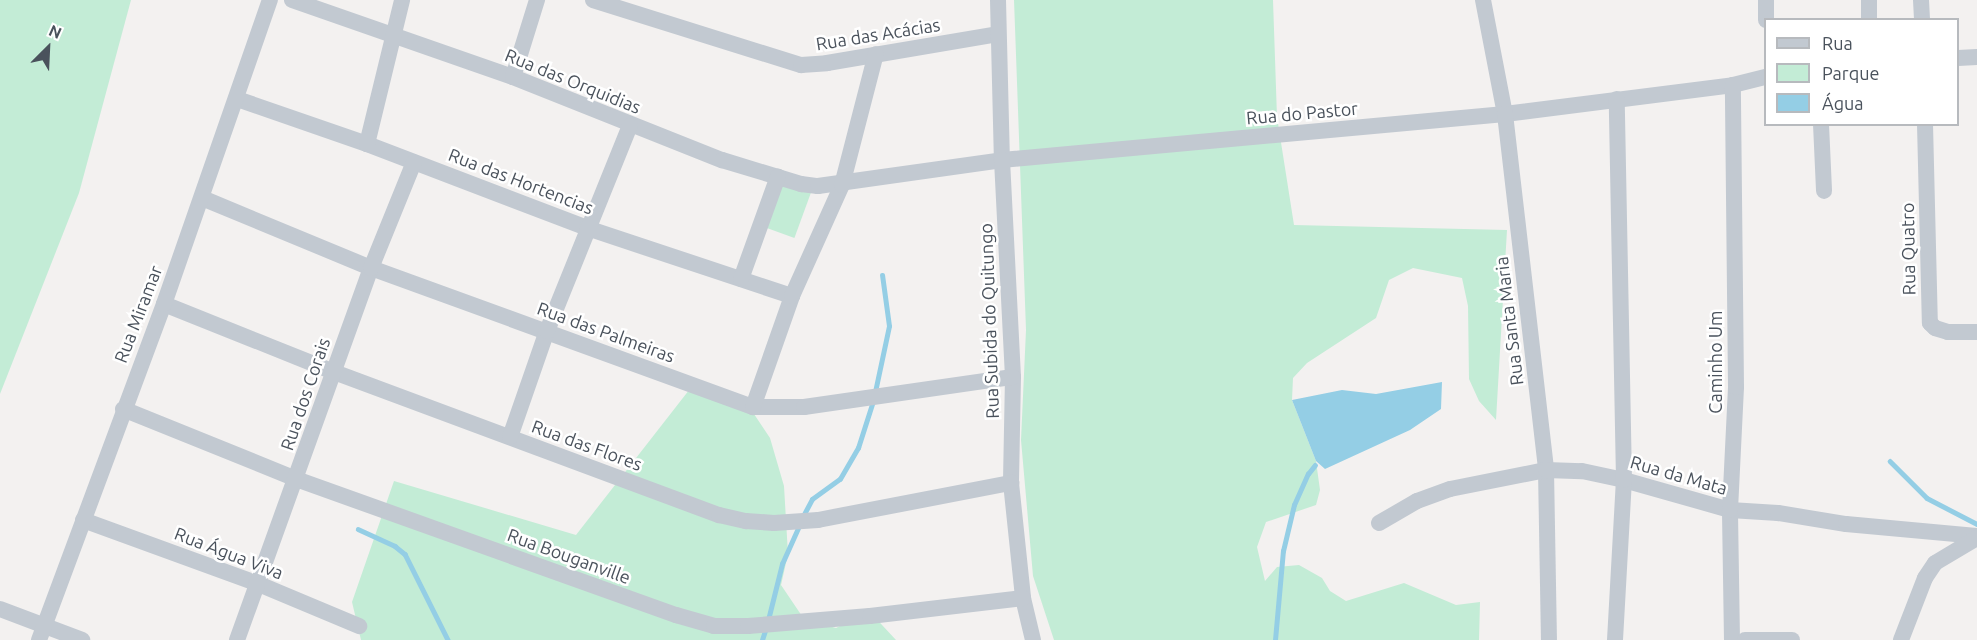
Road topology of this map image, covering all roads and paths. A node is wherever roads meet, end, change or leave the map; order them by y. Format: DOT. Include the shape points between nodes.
graph roads {
  1 [pos="270,0"];
  2 [pos="292,0"];
  3 [pos="402,0"];
  4 [pos="537,0"];
  5 [pos="593,0"];
  6 [pos="998,0"];
  7 [pos="1483,0"];
  8 [pos="1488,0"];
  9 [pos="1766,0"];
  10 [pos="1869,0"];
  11 [pos="1922,0"];
  12 [pos="1766,18"];
  13 [pos="1869,18"];
  14 [pos="1922,18"];
  15 [pos="998,34"];
  16 [pos="392,36"];
  17 [pos="876,54"];
  18 [pos="1977,57"];
  19 [pos="1959,58"];
  20 [pos="513,77"];
  21 [pos="1764,77"];
  22 [pos="1733,85"];
  23 [pos="237,99"];
  24 [pos="1617,99"];
  25 [pos="1505,114"];
  26 [pos="630,126"];
  27 [pos="1821,126"];
  28 [pos="1925,126"];
  29 [pos="367,144"];
  30 [pos="1002,160"];
  31 [pos="414,162"];
  32 [pos="778,176"];
  33 [pos="842,185"];
  34 [pos="1824,191"];
  35 [pos="202,198"];
  36 [pos="587,228"];
  37 [pos="371,268"];
  38 [pos="741,279"];
  39 [pos="792,296"];
  40 [pos="164,304"];
  41 [pos="547,331"];
  42 [pos="1977,332"];
  43 [pos="334,372"];
  44 [pos="1013,377"];
  45 [pos="753,407"];
  46 [pos="123,409"];
  47 [pos="510,437"];
  48 [pos="1546,470"];
  49 [pos="296,479"];
  50 [pos="1624,480"];
  51 [pos="1011,483"];
  52 [pos="1730,510"];
  53 [pos="83,520"];
  54 [pos="1378,523"];
  55 [pos="1977,537"];
  56 [pos="256,583"];
  57 [pos="1023,598"];
  58 [pos="0,609"];
  59 [pos="360,626"];
  60 [pos="42,633"];
  61 [pos="82,640"];
  62 [pos="237,640"];
  63 [pos="1033,640"];
  64 [pos="1549,640"];
  65 [pos="1616,640"];
  66 [pos="1731,640"];
  67 [pos="1745,640"];
  68 [pos="1792,640"];
  69 [pos="1901,640"];
  1 -- 23 [label="street, Rua Miramar"];
  2 -- 16 [label="street, Rua das Orquidias"];
  3 -- 16 [label="street"];
  4 -- 20 [label="street"];
  5 -- 17 [label="street, Rua das Acácias" via="801,65"];
  6 -- 15 [label="street, Rua Subida do Quitungo"];
  7 -- 8 [label="street"];
  7 -- 25 [label="street, Rua Santa Maria"];
  9 -- 12 [label="street"];
  10 -- 13 [label="street"];
  11 -- 14 [label="street"];
  15 -- 17 [label="street, Rua das Acácias"];
  15 -- 30 [label="street, Rua Subida do Quitungo"];
  16 -- 20 [label="street, Rua das Orquidias"];
  16 -- 29 [label="street"];
  17 -- 33 [label="street"];
  18 -- 19 [label="street"];
  20 -- 26 [label="street, Rua das Orquidias"];
  21 -- 22 [label="street, Rua do Pastor"];
  22 -- 24 [label="street, Rua do Pastor"];
  22 -- 52 [label="street, Caminho Um" via="1736,387"];
  23 -- 29 [label="street, Rua das Hortencias"];
  23 -- 35 [label="street, Rua Miramar"];
  24 -- 25 [label="street, Rua do Pastor"];
  24 -- 50 [label="street"];
  25 -- 30 [label="street, Rua do Pastor"];
  25 -- 48 [label="street, Rua Santa Maria"];
  26 -- 32 [label="street, Rua das Orquidias"];
  26 -- 36 [label="street"];
  27 -- 34 [label="street"];
  28 -- 42 [label="street, Rua Quatro" via="1930,323 1947,332"];
  29 -- 31 [label="street, Rua das Hortencias"];
  30 -- 33 [label="street, Rua do Pastor"];
  30 -- 44 [label="street, Rua Subida do Quitungo"];
  31 -- 36 [label="street, Rua das Hortencias"];
  31 -- 37 [label="street, Rua dos Corais"];
  32 -- 33 [label="street, Rua das Orquidias" via="818,186"];
  32 -- 38 [label="street"];
  33 -- 39 [label="street"];
  35 -- 37 [label="street, Rua das Palmeiras"];
  35 -- 40 [label="street, Rua Miramar"];
  36 -- 38 [label="street, Rua das Hortencias"];
  36 -- 41 [label="street"];
  37 -- 41 [label="street, Rua das Palmeiras"];
  37 -- 43 [label="street, Rua dos Corais"];
  38 -- 39 [label="street, Rua das Hortencias"];
  39 -- 45 [label="street"];
  40 -- 43 [label="street, Rua das Flores"];
  40 -- 46 [label="street, Rua Miramar"];
  41 -- 45 [label="street, Rua das Palmeiras"];
  41 -- 47 [label="street"];
  43 -- 47 [label="street, Rua das Flores"];
  43 -- 49 [label="street, Rua dos Corais"];
  44 -- 45 [label="street, Rua das Palmeiras" via="804,407"];
  44 -- 51 [label="street, Rua Subida do Quitungo"];
  46 -- 49 [label="street, Rua Bouganville"];
  46 -- 53 [label="street, Rua Miramar"];
  47 -- 51 [label="street, Rua das Flores" via="720,515 746,521 818,520"];
  48 -- 50 [label="street, Rua da Mata" via="1582,471"];
  48 -- 54 [label="street, Rua da Mata" via="1450,489 1417,501"];
  48 -- 64 [label="street, Rua Santa Maria"];
  49 -- 56 [label="street, Rua dos Corais"];
  49 -- 57 [label="street, Rua Bouganville" via="714,626 870,616"];
  50 -- 52 [label="street, Rua da Mata"];
  50 -- 65 [label="street"];
  51 -- 57 [label="street, Rua Subida do Quitungo"];
  52 -- 55 [label="street, Rua da Mata"];
  52 -- 66 [label="street, Caminho Um"];
  53 -- 56 [label="street, Rua Água Viva"];
  53 -- 60 [label="street, Rua Miramar"];
  55 -- 69 [label="street" via="1935,563 1925,578"];
  56 -- 59 [label="street, Rua Água Viva"];
  56 -- 62 [label="street, Rua dos Corais"];
  57 -- 63 [label="street, Rua Subida do Quitungo"];
  58 -- 60 [label="street"];
  60 -- 61 [label="street"];
  67 -- 68 [label="street"];
}
